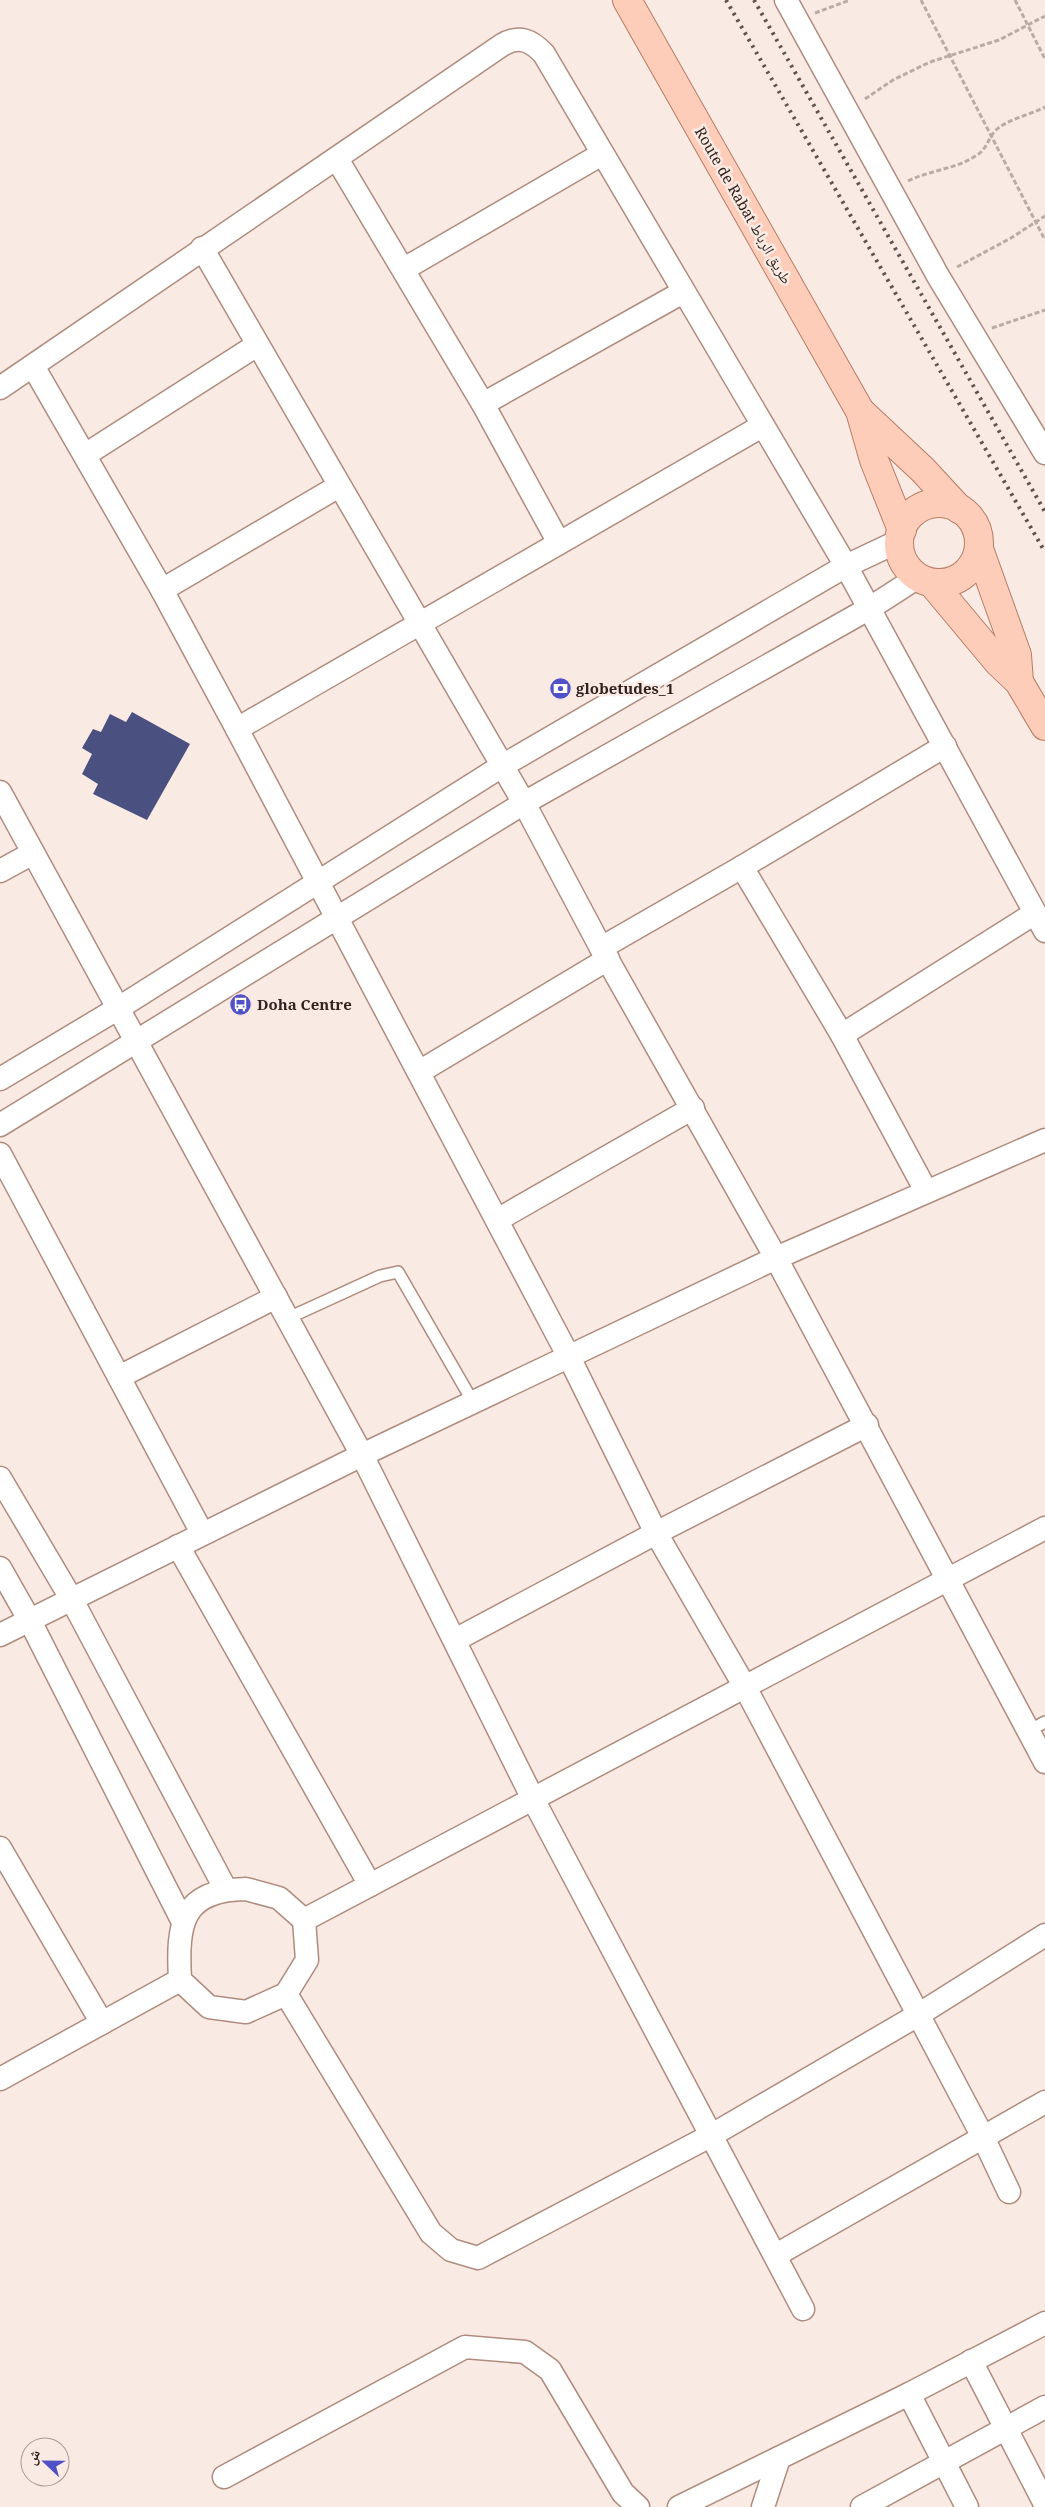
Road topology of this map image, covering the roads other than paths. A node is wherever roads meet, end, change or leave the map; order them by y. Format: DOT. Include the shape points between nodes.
graph roads {
  1 [pos="627,0"];
  2 [pos="786,0"];
  3 [pos="602,154"];
  4 [pos="337,159"];
  5 [pos="202,248"];
  6 [pos="404,269"];
  7 [pos="682,292"];
  8 [pos="257,345"];
  9 [pos="33,366"];
  10 [pos="0,388"];
  11 [pos="483,404"];
  12 [pos="860,411"];
  13 [pos="762,426"];
  14 [pos="1045,453"];
  15 [pos="85,455"];
  16 [pos="338,486"];
  17 [pos="959,508"];
  18 [pos="901,535"];
  19 [pos="559,543"];
  20 [pos="979,549"];
  21 [pos="846,566"];
  22 [pos="925,580"];
  23 [pos="162,590"];
  24 [pos="870,608"];
  25 [pos="418,622"];
  26 [pos="1019,682"];
  27 [pos="1045,726"];
  28 [pos="237,728"];
  29 [pos="945,746"];
  30 [pos="502,766"];
  31 [pos="0,792"];
  32 [pos="524,803"];
  33 [pos="33,853"];
  34 [pos="742,867"];
  35 [pos="0,871"];
  36 [pos="318,883"];
  37 [pos="338,918"];
  38 [pos="1040,922"];
  39 [pos="604,953"];
  40 [pos="118,1009"];
  41 [pos="842,1035"];
  42 [pos="137,1042"];
  43 [pos="420,1072"];
  44 [pos="0,1079"];
  45 [pos="693,1108"];
  46 [pos="0,1125"];
  47 [pos="1045,1140"];
  48 [pos="0,1154"];
  49 [pos="926,1191"];
  50 [pos="497,1220"];
  51 [pos="776,1258"];
  52 [pos="276,1297"];
  53 [pos="286,1318"];
  54 [pos="569,1357"];
  55 [pos="119,1377"];
  56 [pos="473,1402"];
  57 [pos="867,1425"];
  58 [pos="362,1455"];
  59 [pos="0,1478"];
  60 [pos="1045,1528"];
  61 [pos="202,1533"];
  62 [pos="656,1533"];
  63 [pos="178,1546"];
  64 [pos="0,1568"];
  65 [pos="948,1579"];
  66 [pos="72,1600"];
  67 [pos="30,1621"];
  68 [pos="0,1635"];
  69 [pos="455,1640"];
  70 [pos="745,1687"];
  71 [pos="1037,1726"];
  72 [pos="1045,1762"];
  73 [pos="533,1799"];
  74 [pos="0,1848"];
  75 [pos="370,1885"];
  76 [pos="226,1890"];
  77 [pos="304,1920"];
  78 [pos="183,1922"];
  79 [pos="1045,1935"];
  80 [pos="180,1980"];
  81 [pos="286,1994"];
  82 [pos="918,2015"];
  83 [pos="102,2023"];
  84 [pos="0,2079"];
  85 [pos="1045,2102"];
  86 [pos="712,2134"];
  87 [pos="983,2137"];
  88 [pos="1009,2192"];
  89 [pos="776,2255"];
  90 [pos="803,2309"];
  91 [pos="1042,2332"];
  92 [pos="971,2362"];
  93 [pos="909,2394"];
  94 [pos="1045,2407"];
  95 [pos="1004,2429"];
  96 [pos="779,2458"];
  97 [pos="944,2462"];
  98 [pos="224,2477"];
  99 [pos="1045,2504"];
  100 [pos="638,2507"];
  101 [pos="679,2507"];
  102 [pos="763,2507"];
  103 [pos="862,2507"];
  104 [pos="967,2507"];
  1 -- 12 [label="main road, Route de Rabat طريق الرباط"];
  2 -- 14 [label="street" via="938,276"];
  3 -- 4 [label="street" via="544,54 536,45 518,38 502,44"];
  3 -- 6 [label="street"];
  3 -- 7 [label="street"];
  4 -- 5 [label="street"];
  4 -- 6 [label="street"];
  5 -- 8 [label="street"];
  5 -- 9 [label="street"];
  6 -- 11 [label="street"];
  7 -- 11 [label="street"];
  7 -- 13 [label="street"];
  8 -- 15 [label="street"];
  8 -- 16 [label="street"];
  9 -- 10 [label="street"];
  9 -- 15 [label="street"];
  11 -- 19 [label="street"];
  12 -- 17 [label="main road, Route de Rabat طريق الرباط"];
  12 -- 18 [label="main road, Route de Rabat طريق الرباط"];
  13 -- 19 [label="street"];
  13 -- 21 [label="street"];
  15 -- 23 [label="street"];
  16 -- 23 [label="street"];
  16 -- 25 [label="street"];
  17 -- 18 [label="main road" via="937,504 925,506 907,520"];
  17 -- 20 [label="main road" via="975,526"];
  18 -- 21 [label="street"];
  18 -- 22 [label="main road" via="900,551 906,566"];
  19 -- 25 [label="street"];
  20 -- 22 [label="main road" via="975,561 962,575 945,583"];
  20 -- 26 [label="main road" via="1017,655"];
  21 -- 24 [label="street"];
  21 -- 30 [label="street"];
  22 -- 24 [label="street"];
  22 -- 26 [label="main road"];
  23 -- 28 [label="street"];
  24 -- 29 [label="street"];
  24 -- 32 [label="street"];
  25 -- 28 [label="street"];
  25 -- 30 [label="street"];
  26 -- 27 [label="main road"];
  28 -- 36 [label="street"];
  29 -- 34 [label="street"];
  29 -- 38 [label="street"];
  30 -- 32 [label="street"];
  30 -- 36 [label="street"];
  31 -- 33 [label="street"];
  32 -- 37 [label="street"];
  32 -- 39 [label="street"];
  33 -- 35 [label="street"];
  33 -- 40 [label="street"];
  34 -- 39 [label="street"];
  34 -- 41 [label="street"];
  36 -- 37 [label="street"];
  36 -- 40 [label="street"];
  37 -- 42 [label="street"];
  37 -- 43 [label="street"];
  38 -- 41 [label="street"];
  39 -- 43 [label="street"];
  39 -- 45 [label="street"];
  40 -- 42 [label="street"];
  40 -- 44 [label="street"];
  41 -- 49 [label="street"];
  42 -- 46 [label="street"];
  42 -- 52 [label="street"];
  43 -- 50 [label="street"];
  45 -- 50 [label="street"];
  45 -- 51 [label="street"];
  47 -- 49 [label="street"];
  48 -- 55 [label="street"];
  49 -- 51 [label="street"];
  50 -- 54 [label="street"];
  51 -- 54 [label="street"];
  51 -- 57 [label="street"];
  52 -- 53 [label="street"];
  52 -- 55 [label="street"];
  53 -- 56 [label="lane" via="380,1276 398,1272"];
  53 -- 58 [label="street"];
  54 -- 56 [label="street"];
  54 -- 62 [label="street"];
  55 -- 61 [label="street"];
  56 -- 58 [label="street"];
  57 -- 62 [label="street"];
  57 -- 65 [label="street"];
  58 -- 61 [label="street"];
  58 -- 69 [label="street"];
  59 -- 66 [label="street"];
  60 -- 65 [label="street"];
  61 -- 63 [label="street"];
  62 -- 69 [label="street"];
  62 -- 70 [label="street"];
  63 -- 66 [label="street"];
  63 -- 75 [label="street"];
  64 -- 67 [label="street"];
  65 -- 70 [label="street"];
  65 -- 71 [label="street"];
  66 -- 67 [label="street"];
  66 -- 76 [label="street"];
  67 -- 68 [label="street"];
  67 -- 78 [label="street"];
  69 -- 73 [label="street"];
  70 -- 73 [label="street"];
  70 -- 82 [label="street"];
  71 -- 72 [label="street"];
  73 -- 75 [label="street"];
  73 -- 86 [label="street"];
  74 -- 83 [label="street"];
  75 -- 77 [label="street"];
  76 -- 77 [label="street" via="246,1889 279,1898"];
  76 -- 78 [label="street" via="203,1897"];
  77 -- 81 [label="street" via="306,1960"];
  78 -- 80 [label="street" via="178,1944"];
  79 -- 82 [label="street"];
  80 -- 81 [label="street" via="209,2007 246,2012"];
  80 -- 83 [label="street"];
  81 -- 86 [label="street" via="431,2233 451,2250 478,2258"];
  82 -- 86 [label="street"];
  82 -- 87 [label="street"];
  83 -- 84 [label="street"];
  85 -- 87 [label="street"];
  86 -- 89 [label="street"];
  87 -- 88 [label="street"];
  87 -- 89 [label="street"];
  89 -- 90 [label="street"];
  91 -- 92 [label="street"];
  92 -- 93 [label="street"];
  92 -- 95 [label="street"];
  93 -- 96 [label="street"];
  93 -- 97 [label="street"];
  94 -- 95 [label="street"];
  95 -- 97 [label="street"];
  95 -- 99 [label="street"];
  96 -- 101 [label="street"];
  96 -- 102 [label="street"];
  97 -- 103 [label="street"];
  97 -- 104 [label="street"];
  98 -- 100 [label="street" via="465,2347 525,2352 550,2370 623,2493"];
}
